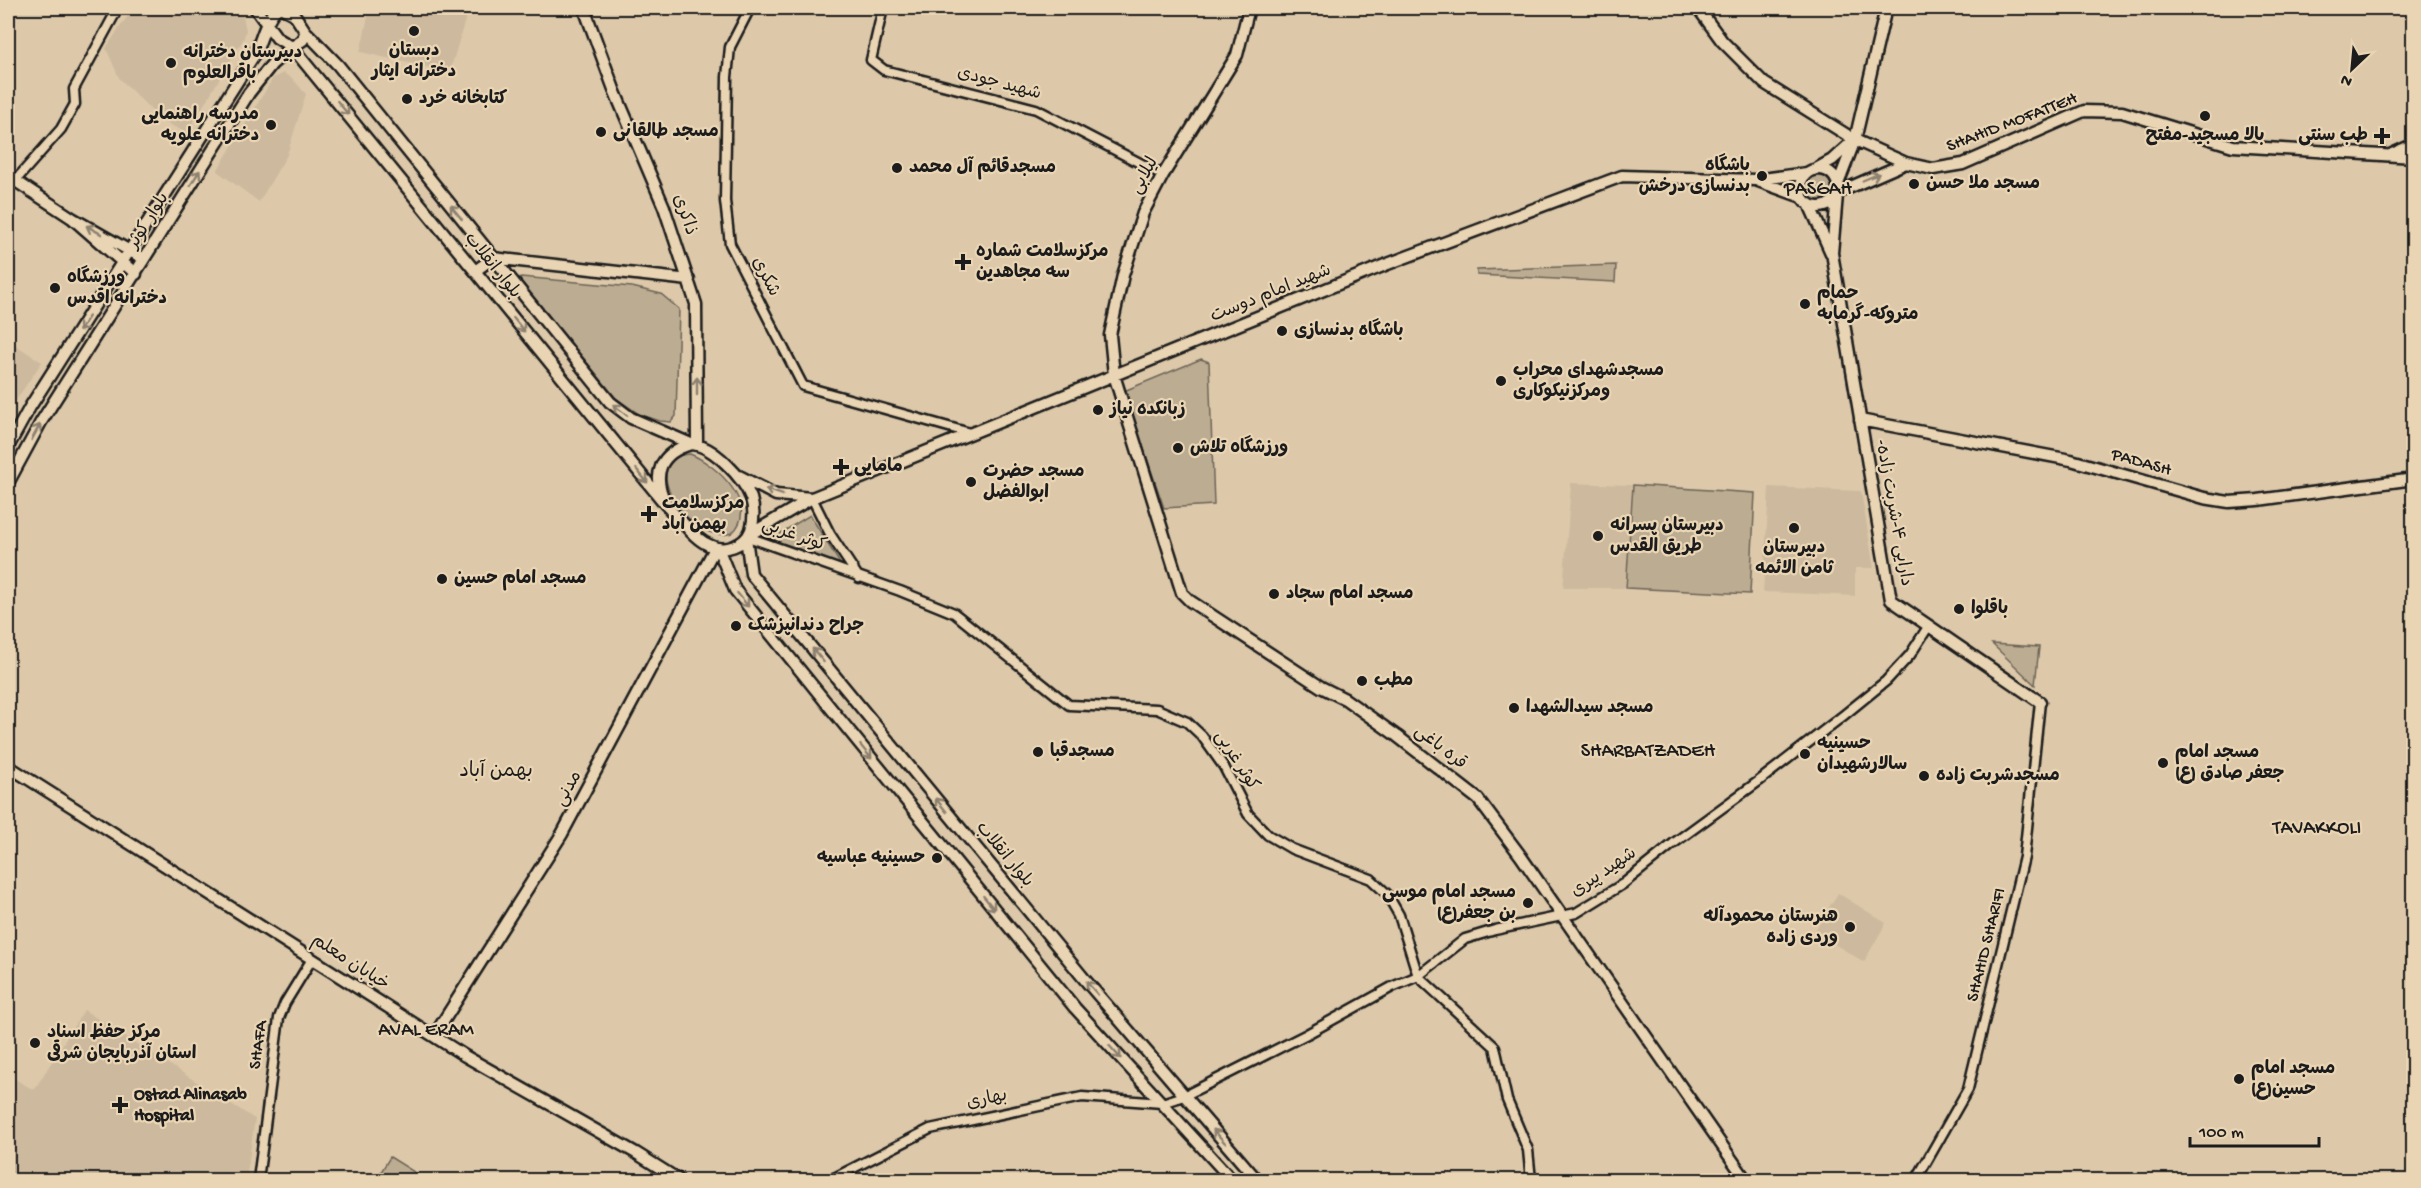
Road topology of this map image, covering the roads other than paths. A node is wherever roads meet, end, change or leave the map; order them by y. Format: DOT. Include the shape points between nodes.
graph roads {
  1 [pos="118,8"];
  2 [pos="255,8"];
  3 [pos="283,8"];
  4 [pos="584,8"];
  5 [pos="750,8"];
  6 [pos="883,8"];
  7 [pos="1249,8"];
  8 [pos="1698,8"];
  9 [pos="1886,8"];
  10 [pos="268,24"];
  11 [pos="305,31"];
  12 [pos="292,47"];
  13 [pos="327,70"];
  14 [pos="213,119"];
  15 [pos="226,127"];
  16 [pos="1855,140"];
  17 [pos="2414,144"];
  18 [pos="2390,156"];
  19 [pos="2414,157"];
  20 [pos="1906,163"];
  21 [pos="1811,171"];
  22 [pos="1163,175"];
  23 [pos="11,179"];
  24 [pos="1755,180"];
  25 [pos="1837,191"];
  26 [pos="1805,201"];
  27 [pos="72,218"];
  28 [pos="130,250"];
  29 [pos="1832,253"];
  30 [pos="493,258"];
  31 [pos="144,259"];
  32 [pos="122,264"];
  33 [pos="475,271"];
  34 [pos="136,274"];
  35 [pos="688,280"];
  36 [pos="1114,375"];
  37 [pos="1860,420"];
  38 [pos="970,433"];
  39 [pos="694,444"];
  40 [pos="8,447"];
  41 [pos="738,476"];
  42 [pos="2414,479"];
  43 [pos="8,483"];
  44 [pos="812,498"];
  45 [pos="666,505"];
  46 [pos="748,537"];
  47 [pos="716,548"];
  48 [pos="859,578"];
  49 [pos="1928,627"];
  50 [pos="2040,702"];
  51 [pos="8,766"];
  52 [pos="1561,915"];
  53 [pos="312,959"];
  54 [pos="1418,976"];
  55 [pos="434,1036"];
  56 [pos="1184,1096"];
  57 [pos="1162,1103"];
  58 [pos="258,1180"];
  59 [pos="679,1180"];
  60 [pos="830,1180"];
  61 [pos="1232,1180"];
  62 [pos="1257,1180"];
  63 [pos="1531,1180"];
  64 [pos="1746,1180"];
  65 [pos="1916,1180"];
  1 -- 23 [label="street" via="74,89 75,104 61,129"];
  2 -- 10 [label="main road"];
  3 -- 10 [label="main road" via="274,10"];
  3 -- 11 [label="main road" via="294,14"];
  4 -- 35 [label="main road, ذاکری" via="661,199"];
  5 -- 38 [label="street, شکری" via="730,47 725,220 730,244 802,386"];
  6 -- 22 [label="street, شهید جودی" via="871,60 884,69 1036,109"];
  7 -- 22 [label="main road, لیلابی" via="1237,55"];
  8 -- 16 [label="main road, SHAHID MOFATTEH" via="1722,41 1764,83"];
  9 -- 16 [label="main road"];
  10 -- 12 [label="main road" via="278,38"];
  10 -- 14 [label="main road, بلوار کوثر" via="256,52"];
  11 -- 12 [label="main road" via="303,40"];
  11 -- 13 [label="main road, بلوار انقلاب"];
  12 -- 13 [label="main road, بلوار انقلاب"];
  12 -- 15 [label="main road, بلوار کوثر" via="272,64"];
  30 -- 13 [label="main road, بلوار انقلاب, one-way"];
  13 -- 33 [label="main road, بلوار انقلاب, one-way"];
  14 -- 15 [label="main road"];
  14 -- 28 [label="main road, بلوار کوثر"];
  31 -- 15 [label="main road, بلوار کوثر, one-way"];
  16 -- 20 [label="main road, SHAHID MOFATTEH"];
  16 -- 21 [label="main road" via="1832,160"];
  16 -- 25 [label="main road"];
  17 -- 18 [label="main road"];
  18 -- 19 [label="main road, SHAHID MOFATTEH"];
  18 -- 20 [label="main road, SHAHID MOFATTEH" via="2233,146 2122,112 2084,111 1963,164 1933,169"];
  25 -- 20 [label="main road, one-way"];
  21 -- 24 [label="main road"];
  21 -- 25 [label="main road" via="1826,170 1836,178"];
  21 -- 26 [label="main road" via="1801,182"];
  22 -- 36 [label="main road, لیلابی" via="1143,213 1123,275 1110,335"];
  23 -- 27 [label="main road"];
  24 -- 26 [label="main road"];
  24 -- 36 [label="main road, شهید امام دوست" via="1622,176 1457,237"];
  25 -- 26 [label="main road" via="1825,206"];
  25 -- 29 [label="main road"];
  26 -- 29 [label="main road"];
  28 -- 27 [label="main road, one-way"];
  27 -- 32 [label="main road"];
  28 -- 31 [label="main road"];
  28 -- 32 [label="main road, بلوار کوثر"];
  29 -- 37 [label="main road, -دارایی ۴-شربت زاده"];
  30 -- 33 [label="main road"];
  30 -- 35 [label="main road"];
  39 -- 30 [label="main road, بلوار انقلاب, one-way" via="631,418 610,402"];
  31 -- 34 [label="main road, بلوار کوثر"];
  32 -- 34 [label="main road"];
  32 -- 40 [label="main road, بلوار کوثر, one-way"];
  33 -- 45 [label="main road, بلوار انقلاب, one-way"];
  43 -- 34 [label="main road, بلوار کوثر, one-way" via="41,422"];
  39 -- 35 [label="main road, ذاکری, one-way" via="696,304"];
  36 -- 38 [label="main road, شهید امام دوست"];
  36 -- 52 [label="main road, قره باغی" via="1182,593 1321,687 1345,699 1478,799"];
  37 -- 42 [label="main road, PADASH" via="2071,460 2229,502"];
  37 -- 49 [label="main road, -دارایی ۴-شربت زاده" via="1891,600"];
  38 -- 44 [label="main road, شهید امام دوست"];
  39 -- 41 [label="main road" via="711,452"];
  39 -- 45 [label="main road" via="677,448 662,462 660,487"];
  44 -- 41 [label="main road, one-way" via="776,495"];
  41 -- 46 [label="main road" via="751,497 752,525"];
  44 -- 46 [label="main road, شهید امام دوست"];
  44 -- 48 [label="street"];
  45 -- 47 [label="main road" via="701,540"];
  46 -- 47 [label="main road" via="729,548"];
  46 -- 48 [label="street, کوثر غربی"];
  56 -- 46 [label="main road, بلوار انقلاب, one-way" via="751,574"];
  47 -- 55 [label="main road, مدنی" via="562,834"];
  47 -- 57 [label="main road, one-way" via="735,590 1076,1008"];
  48 -- 54 [label="street, کوثر غربی" via="954,614 1069,705 1157,709 1187,722 1202,736 1224,767 1248,814 1268,835 1292,849 1371,879 1387,894 1399,915"];
  49 -- 50 [label="main road, -دارایی ۴-شربت زاده"];
  49 -- 52 [label="street, شهید پیری" via="1894,672 1844,715 1623,884 1576,913"];
  50 -- 65 [label="street, SHAHID SHARIFI" via="2024,856 1968,1089"];
  51 -- 53 [label="main road, خیابان معلم"];
  52 -- 54 [label="street, شهید پیری" via="1465,939"];
  52 -- 64 [label="main road, قره باغی"];
  53 -- 55 [label="main road, خیابان معلم"];
  53 -- 58 [label="street, SHAFA" via="279,1018"];
  54 -- 56 [label="street, شهید پیری"];
  54 -- 63 [label="street" via="1495,1047 1507,1100 1528,1150"];
  55 -- 59 [label="main road, خیابان معلم"];
  56 -- 57 [label="street, شهید پیری"];
  62 -- 56 [label="main road, بلوار انقلاب, one-way"];
  57 -- 60 [label="street, بهاری" via="1082,1097 930,1129"];
  57 -- 61 [label="main road"];
}
